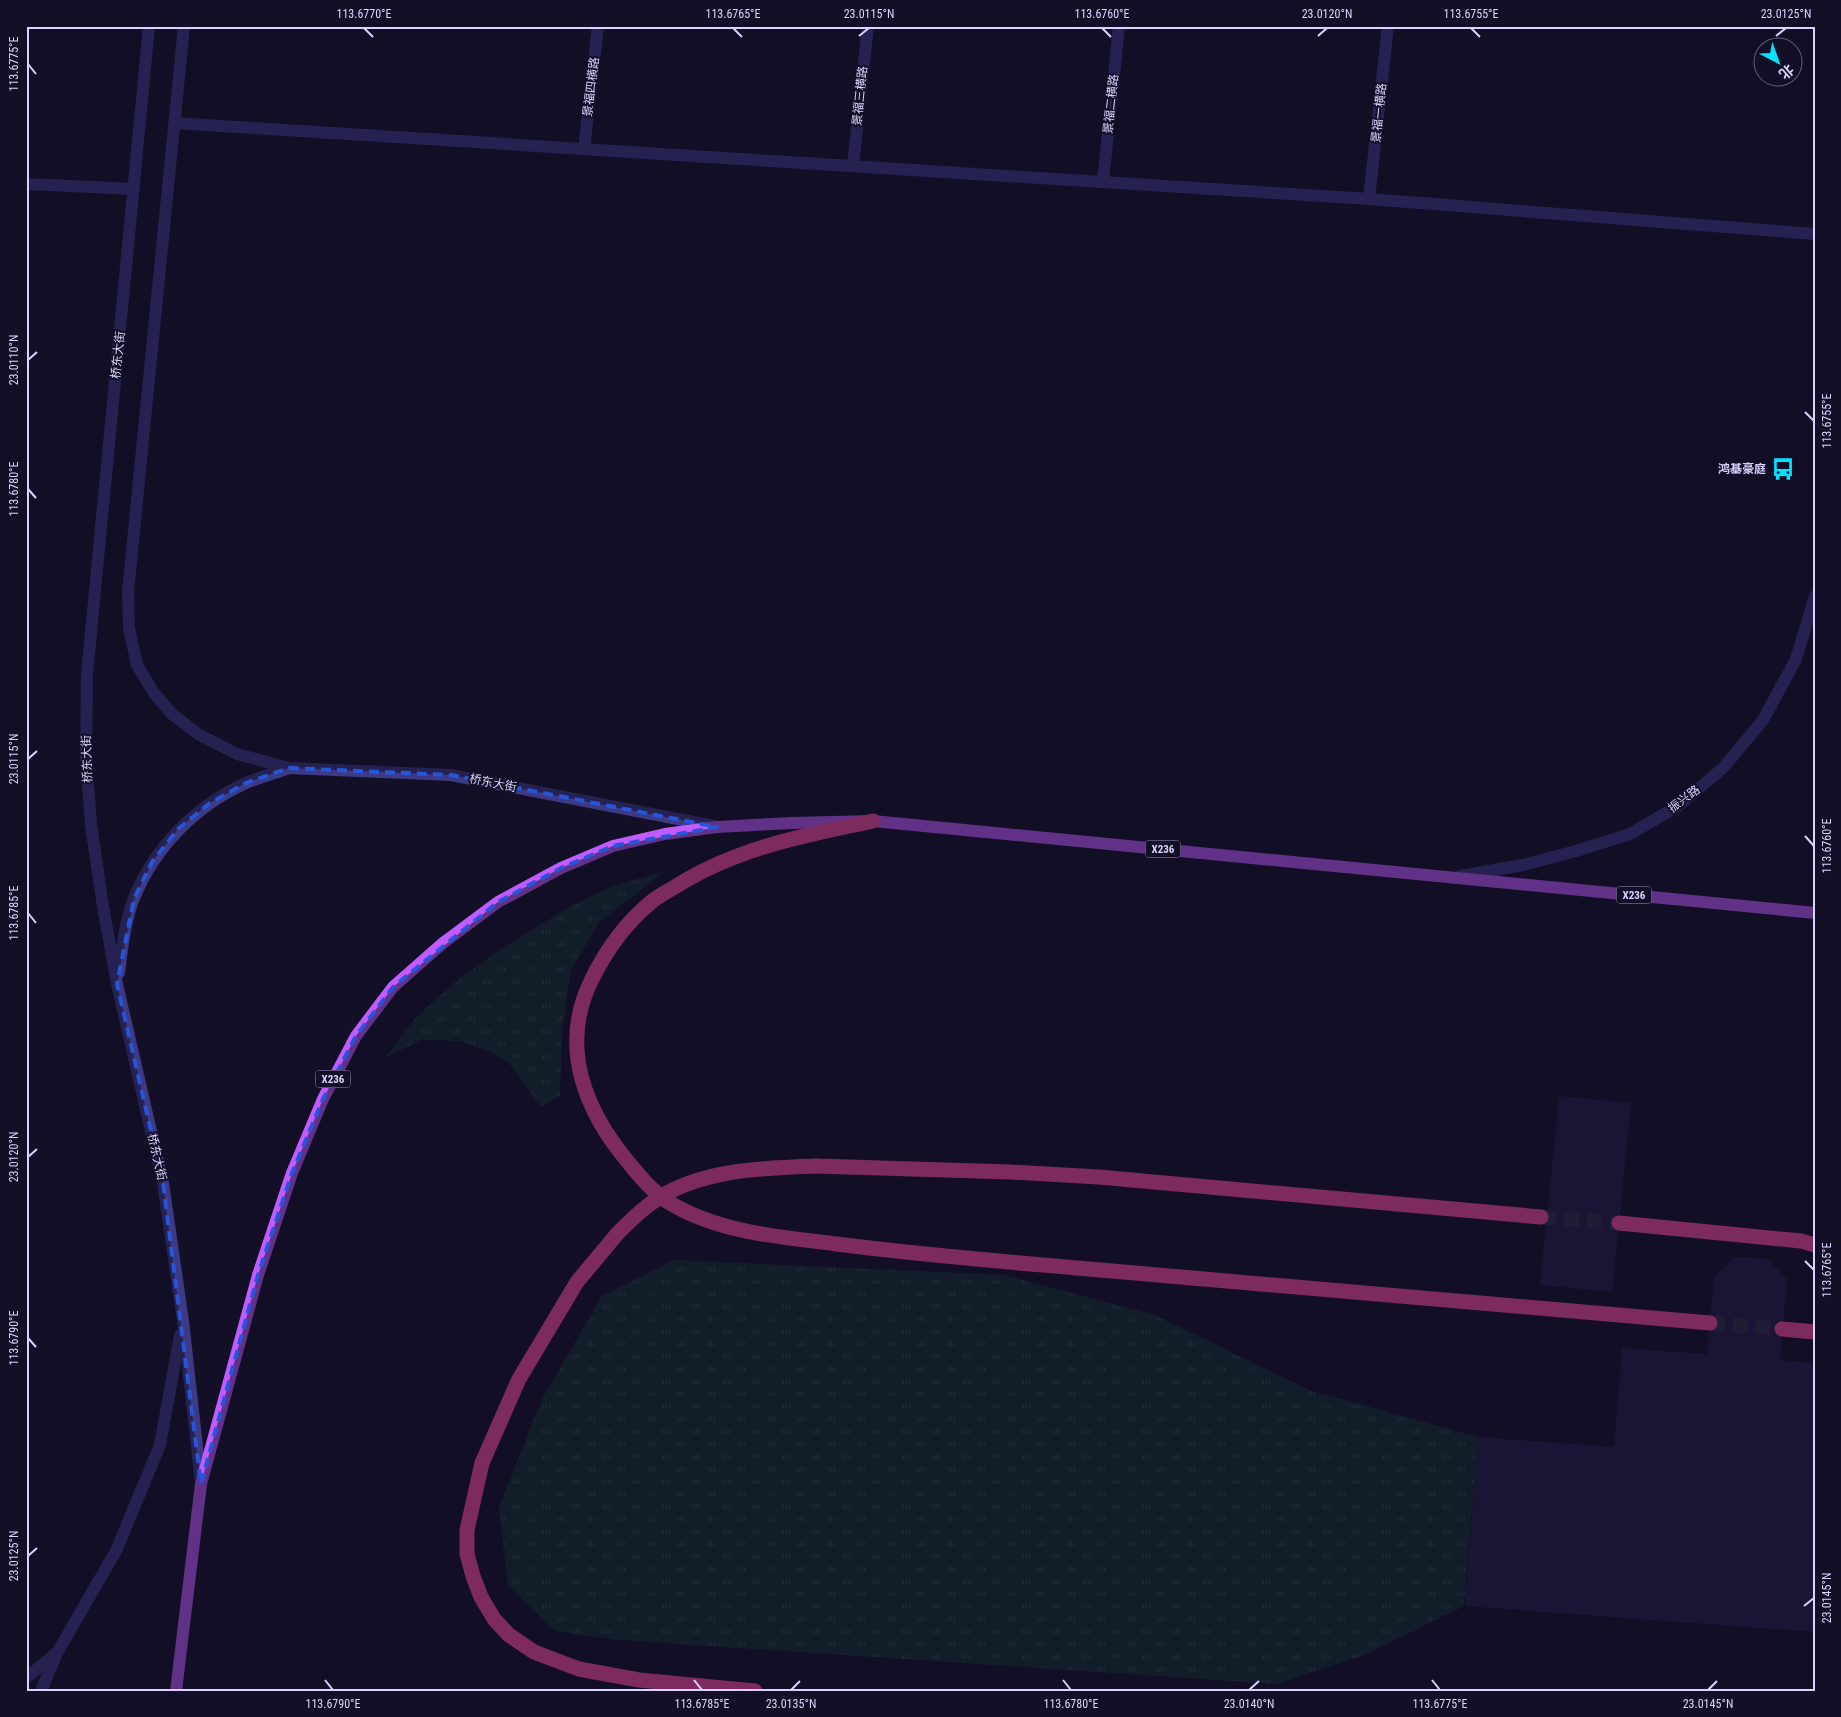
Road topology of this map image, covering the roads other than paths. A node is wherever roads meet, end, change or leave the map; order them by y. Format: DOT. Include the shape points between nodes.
graph roads {
  1 [pos="149,26"];
  2 [pos="184,26"];
  3 [pos="598,26"];
  4 [pos="868,26"];
  5 [pos="1119,26"];
  6 [pos="1388,26"];
  7 [pos="175,123"];
  8 [pos="584,149"];
  9 [pos="853,166"];
  10 [pos="1103,182"];
  11 [pos="26,184"];
  12 [pos="134,190"];
  13 [pos="1370,199"];
  14 [pos="1815,234"];
  15 [pos="1815,596"];
  16 [pos="289,768"];
  17 [pos="873,821"];
  18 [pos="717,827"];
  19 [pos="1453,878"];
  20 [pos="1815,913"];
  21 [pos="117,984"];
  22 [pos="1541,1216"];
  23 [pos="1619,1223"];
  24 [pos="1815,1245"];
  25 [pos="183,1321"];
  26 [pos="1710,1323"];
  27 [pos="1782,1329"];
  28 [pos="1815,1332"];
  29 [pos="201,1484"];
  30 [pos="57,1653"];
  31 [pos="26,1678"];
  32 [pos="41,1691"];
  33 [pos="176,1691"];
  34 [pos="755,1691"];
  1 -- 12 [label="street, 桥东大街"];
  2 -- 7 [label="street, 桥东大街"];
  3 -- 8 [label="street, 景福四横路"];
  4 -- 9 [label="street, 景福三横路"];
  5 -- 10 [label="street, 景福二横路"];
  6 -- 13 [label="street, 景福一横路"];
  7 -- 8 [label="street"];
  7 -- 16 [label="street, 桥东大街" via="129,582 129,628 137,665 172,714 198,734 237,754"];
  8 -- 9 [label="street"];
  9 -- 10 [label="street"];
  10 -- 13 [label="street"];
  11 -- 12 [label="street"];
  12 -- 21 [label="street, 桥东大街" via="87,674 86,756 91,825"];
  13 -- 14 [label="street"];
  15 -- 19 [label="street, 振兴路" via="1796,658 1763,720 1723,768 1678,806 1621,837 1523,865"];
  16 -- 18 [label="street, 桥东大街" via="451,775"];
  16 -- 21 [label="street" via="246,783 210,803 178,829 152,862 134,899"];
  17 -- 18 [label="main road, X236"];
  17 -- 19 [label="main road, X236"];
  17 -- 26 [label="highway" via="802,835 743,853 695,874 651,902 622,930 601,960 584,995 576,1026 577,1061 596,1117 614,1145 638,1175 668,1202 713,1223 762,1235 903,1253"];
  18 -- 29 [label="main road, X236" via="613,846 561,868 498,902 443,942 393,987 356,1036 323,1099 292,1173 258,1275"];
  19 -- 20 [label="main road, X236"];
  21 -- 25 [label="street, 桥东大街" via="163,1183"];
  22 -- 34 [label="highway, bridge" via="1099,1177 816,1166 752,1169 696,1180 666,1193 617,1234 577,1282 524,1370 482,1464 467,1530 467,1554 481,1597 494,1619 509,1635 534,1652 578,1669 639,1680"];
  23 -- 24 [label="highway"];
  25 -- 29 [label="street, 桥东大街"];
  25 -- 30 [label="street" via="160,1445 116,1551"];
  27 -- 28 [label="highway"];
  29 -- 33 [label="main road, X236"];
  30 -- 31 [label="street"];
  30 -- 32 [label="street"];
}
